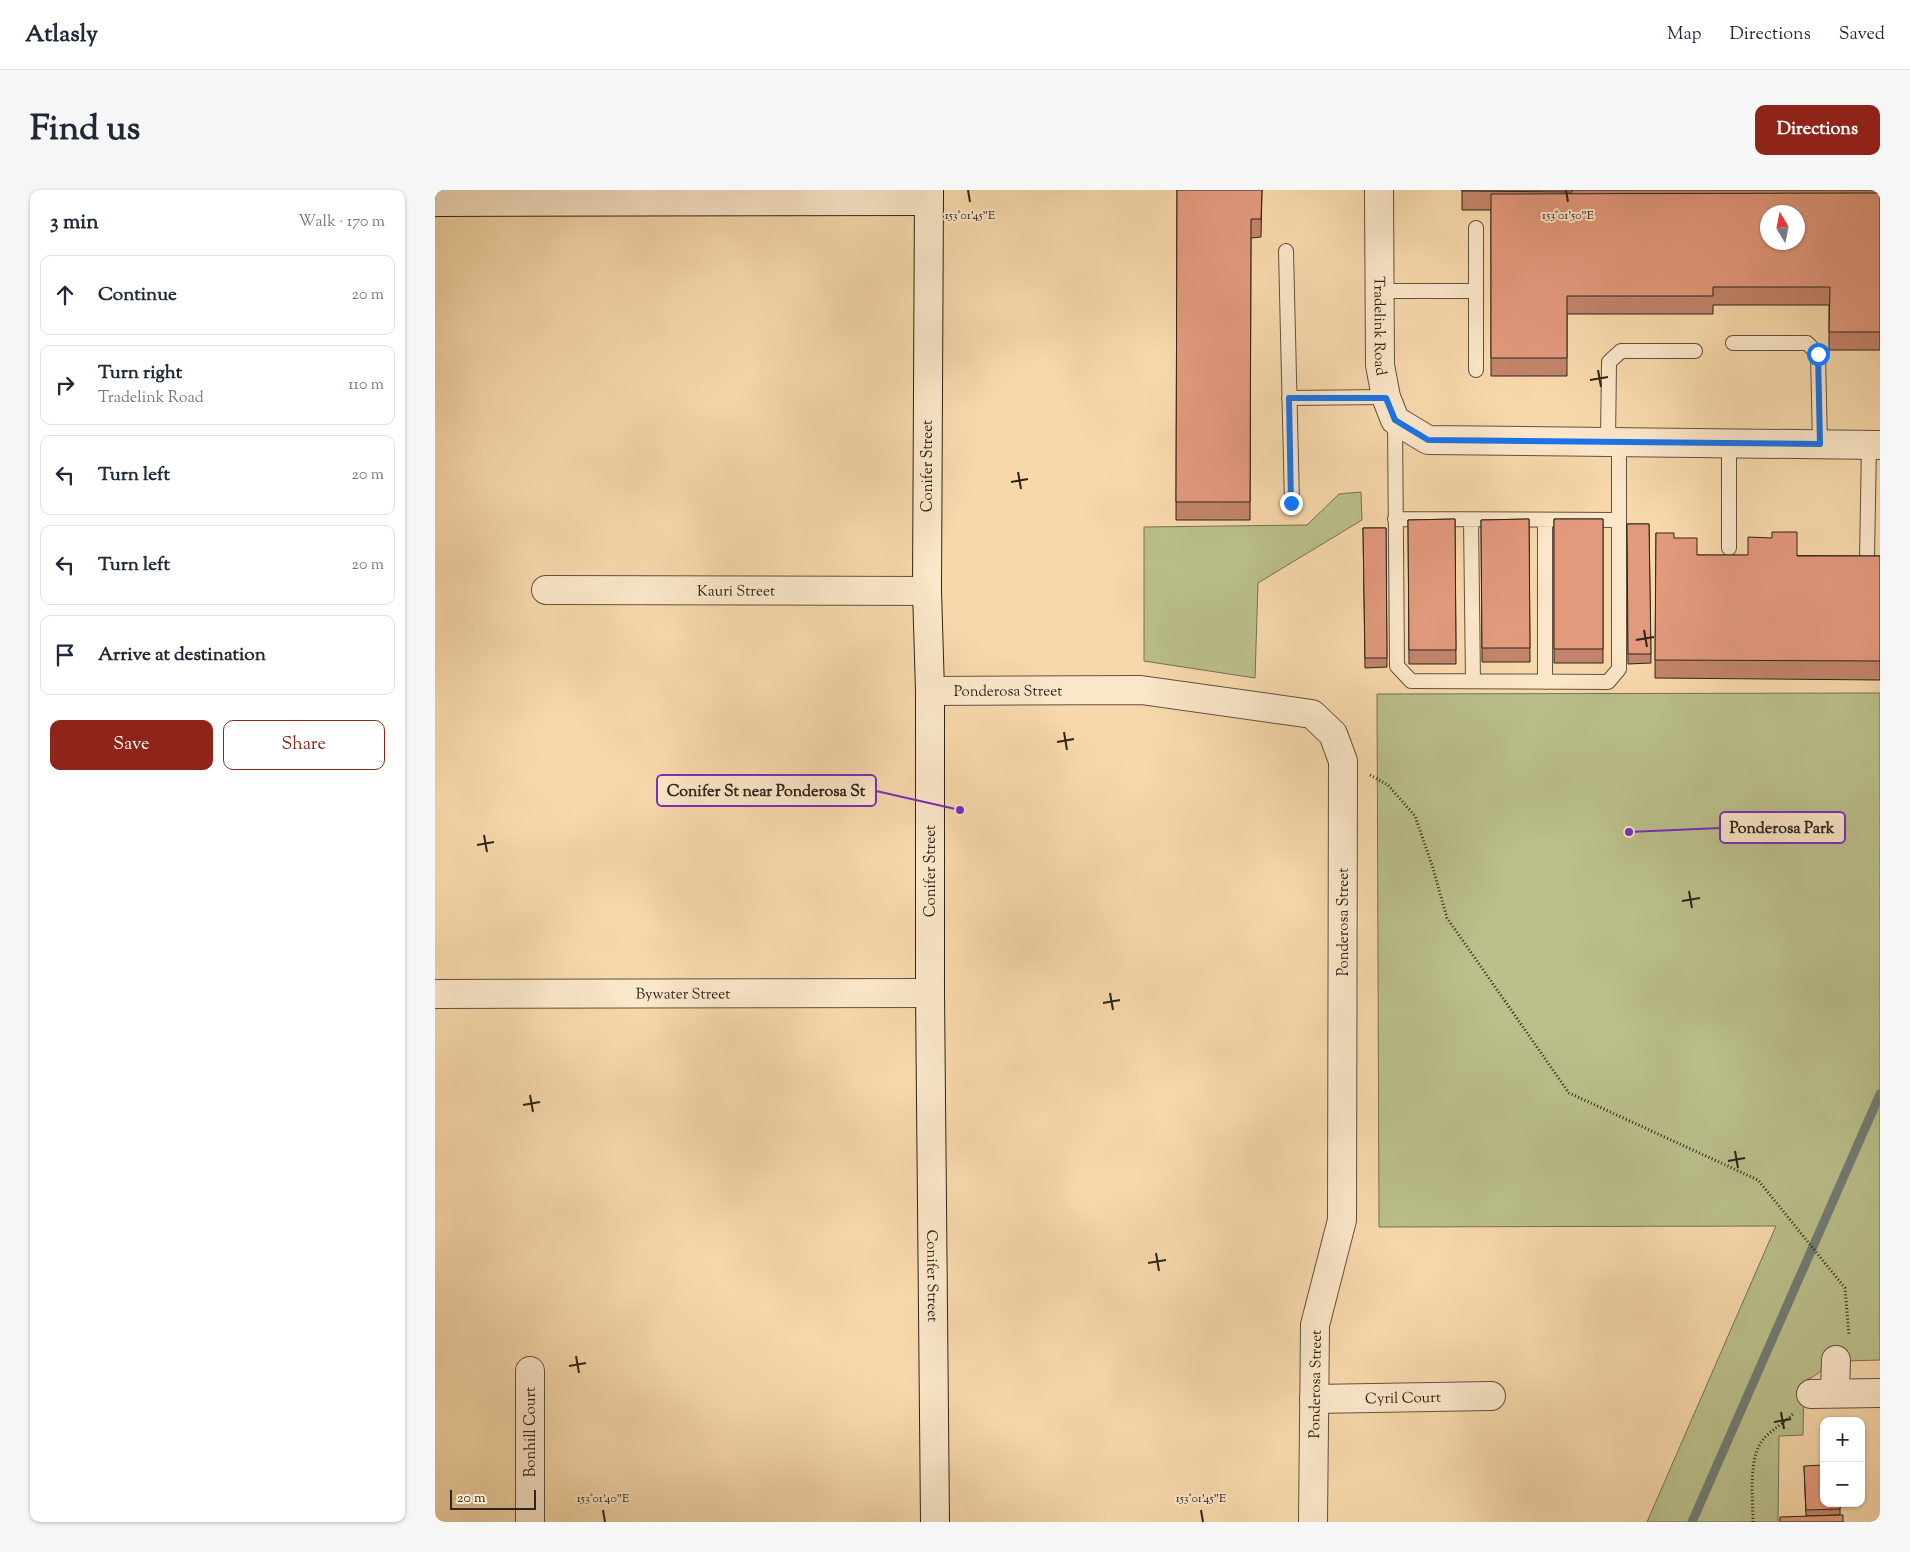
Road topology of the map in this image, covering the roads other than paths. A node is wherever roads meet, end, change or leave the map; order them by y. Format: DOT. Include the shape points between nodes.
graph roads {
  1 [pos="1379,190"];
  2 [pos="541,196"];
  3 [pos="929,196"];
  4 [pos="435,202"];
  5 [pos="1476,228"];
  6 [pos="1286,251"];
  7 [pos="1379,291"];
  8 [pos="1476,291"];
  9 [pos="1733,343"];
  10 [pos="1695,351"];
  11 [pos="1476,370"];
  12 [pos="1289,398"];
  13 [pos="1391,409"];
  14 [pos="1614,442"];
  15 [pos="1729,443"];
  16 [pos="1820,444"];
  17 [pos="1874,445"];
  18 [pos="1291,503"];
  19 [pos="1395,519"];
  20 [pos="1471,520"];
  21 [pos="1545,520"];
  22 [pos="1619,520"];
  23 [pos="1729,548"];
  24 [pos="1867,558"];
  25 [pos="546,590"];
  26 [pos="927,591"];
  27 [pos="1473,681"];
  28 [pos="1545,682"];
  29 [pos="930,691"];
  30 [pos="930,993"];
  31 [pos="435,994"];
  32 [pos="1843,1349"];
  33 [pos="530,1371"];
  34 [pos="1880,1394"];
  35 [pos="1491,1396"];
  36 [pos="1314,1399"];
  37 [pos="530,1522"];
  38 [pos="935,1522"];
  39 [pos="1313,1522"];
  1 -- 7 [label="street, Tradelink Road"];
  2 -- 3 [label="street"];
  2 -- 4 [label="street"];
  3 -- 26 [label="street, Conifer Street"];
  5 -- 8 [label="lane"];
  6 -- 12 [label="lane"];
  7 -- 8 [label="lane"];
  7 -- 13 [label="street, Tradelink Road" via="1380,365"];
  8 -- 11 [label="lane"];
  9 -- 16 [label="lane" via="1807,343 1818,354"];
  10 -- 14 [label="lane" via="1621,351 1609,362"];
  12 -- 13 [label="lane"];
  12 -- 18 [label="lane"];
  13 -- 14 [label="street" via="1428,440"];
  13 -- 19 [label="lane"];
  14 -- 15 [label="street"];
  14 -- 22 [label="lane"];
  15 -- 16 [label="street"];
  15 -- 23 [label="lane"];
  16 -- 17 [label="street"];
  17 -- 24 [label="lane"];
  19 -- 20 [label="lane"];
  19 -- 27 [label="lane" via="1397,666 1411,681"];
  20 -- 21 [label="lane"];
  20 -- 27 [label="lane"];
  21 -- 22 [label="lane"];
  21 -- 28 [label="lane"];
  22 -- 28 [label="lane" via="1619,669 1608,682"];
  25 -- 26 [label="street, Kauri Street"];
  26 -- 29 [label="street, Conifer Street"];
  27 -- 28 [label="lane"];
  29 -- 30 [label="street, Conifer Street"];
  29 -- 36 [label="street, Ponderosa Street" via="1141,690 1312,714 1333,734 1343,761 1342,1220 1315,1325"];
  30 -- 31 [label="street, Bywater Street"];
  30 -- 38 [label="street, Conifer Street"];
  32 -- 34 [label="street" via="1823,1394"];
  33 -- 37 [label="street, Bonhill Court"];
  35 -- 36 [label="street, Cyril Court"];
  36 -- 39 [label="street, Ponderosa Street"];
}
